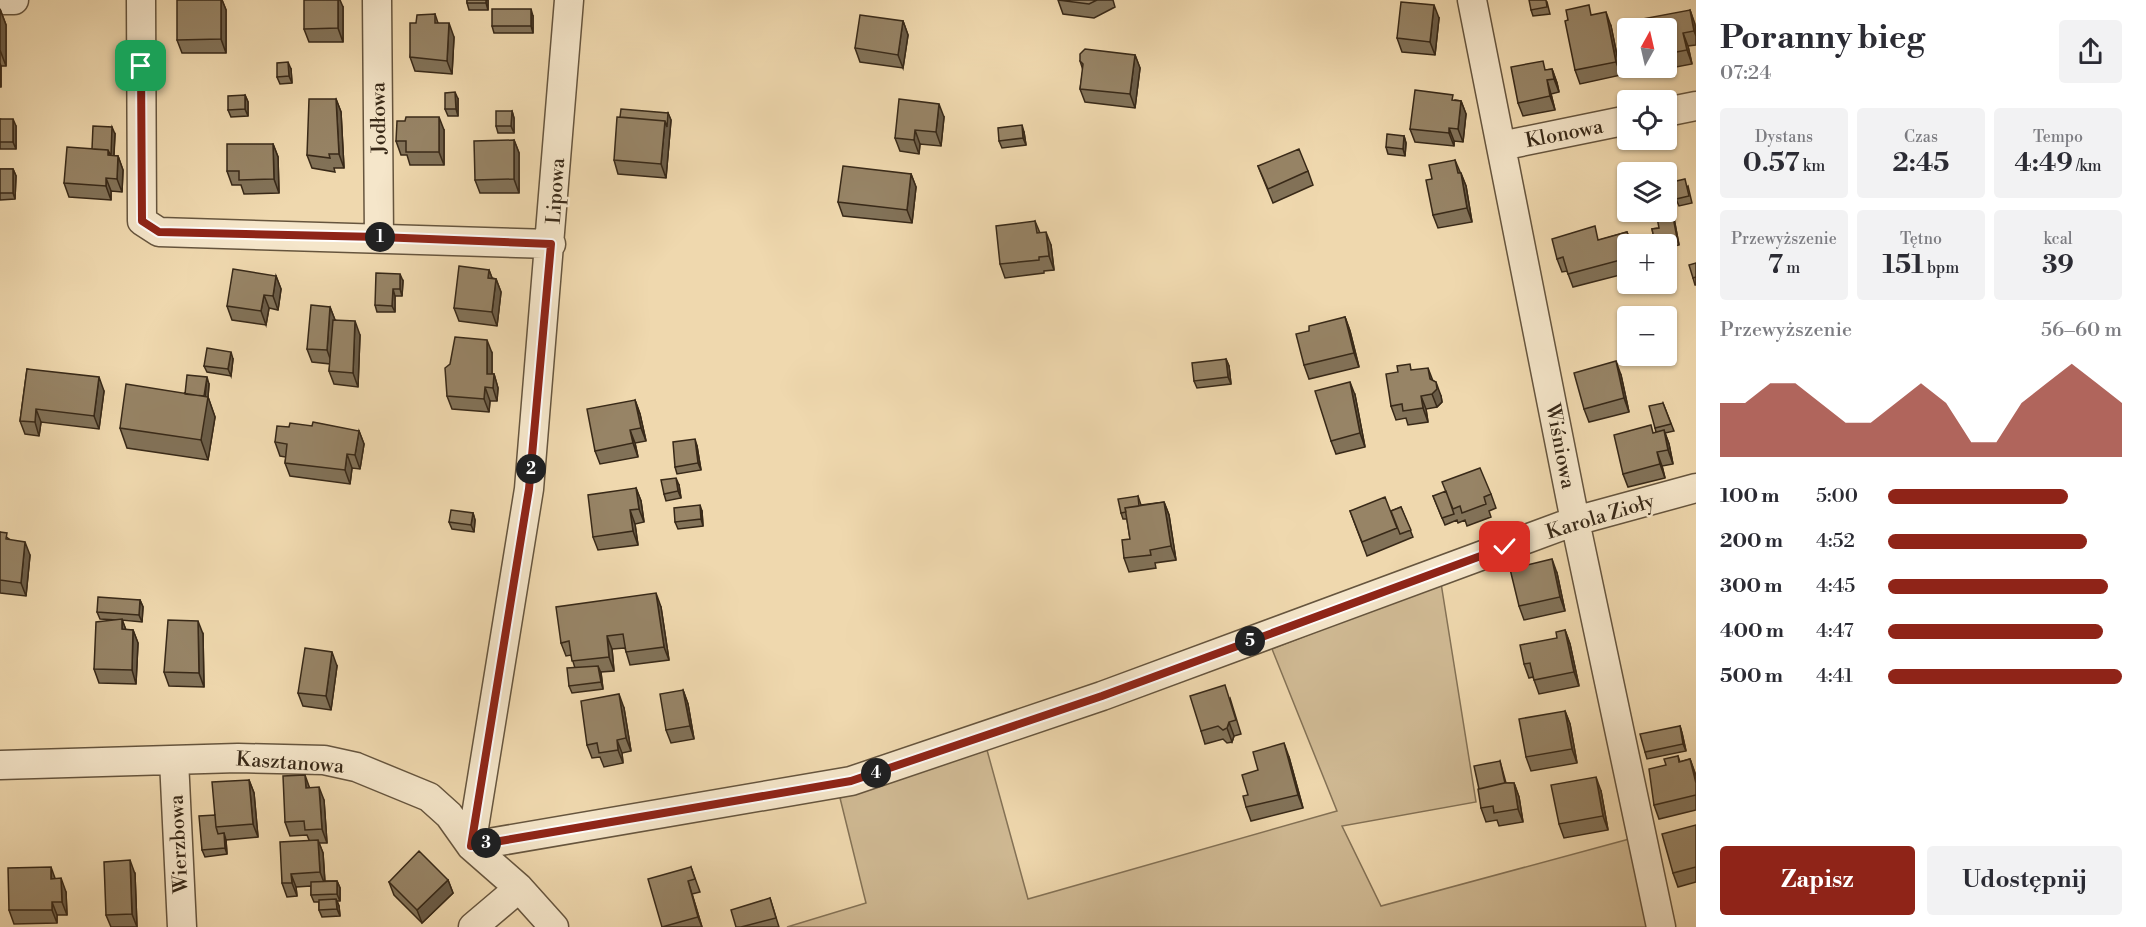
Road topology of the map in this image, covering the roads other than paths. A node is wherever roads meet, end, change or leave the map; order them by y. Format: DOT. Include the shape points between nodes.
graph roads {
  1 [pos="0,0"];
  2 [pos="14,0"];
  3 [pos="141,0"];
  4 [pos="377,0"];
  5 [pos="569,0"];
  6 [pos="1472,0"];
  7 [pos="1696,106"];
  8 [pos="1677,110"];
  9 [pos="1617,122"];
  10 [pos="1501,146"];
  11 [pos="379,237"];
  12 [pos="551,244"];
  13 [pos="1696,488"];
  14 [pos="1575,521"];
  15 [pos="174,760"];
  16 [pos="0,765"];
  17 [pos="471,846"];
  18 [pos="519,888"];
  19 [pos="182,927"];
  20 [pos="473,927"];
  21 [pos="554,927"];
  22 [pos="1661,927"];
  1 -- 2 [label="street"];
  3 -- 11 [label="street" via="142,221 159,232"];
  4 -- 11 [label="street, Jodłowa"];
  5 -- 12 [label="street, Lipowa"];
  6 -- 10 [label="street, Wiśniowa"];
  7 -- 8 [label="street"];
  9 -- 10 [label="street, Klonowa"];
  10 -- 14 [label="street, Wiśniowa"];
  11 -- 12 [label="street"];
  12 -- 17 [label="street, Lipowa" via="529,489"];
  13 -- 14 [label="street, Karola Zioły"];
  14 -- 17 [label="street, Karola Zioły" via="1102,696 851,781"];
  14 -- 22 [label="street, Wiśniowa"];
  15 -- 16 [label="street, Kasztanowa"];
  15 -- 17 [label="street, Kasztanowa" via="324,760 356,767 429,797 449,815"];
  15 -- 19 [label="street, Wierzbowa"];
  17 -- 18 [label="street, Kasztanowa"];
  18 -- 20 [label="street"];
  18 -- 21 [label="street, Kasztanowa"];
}
